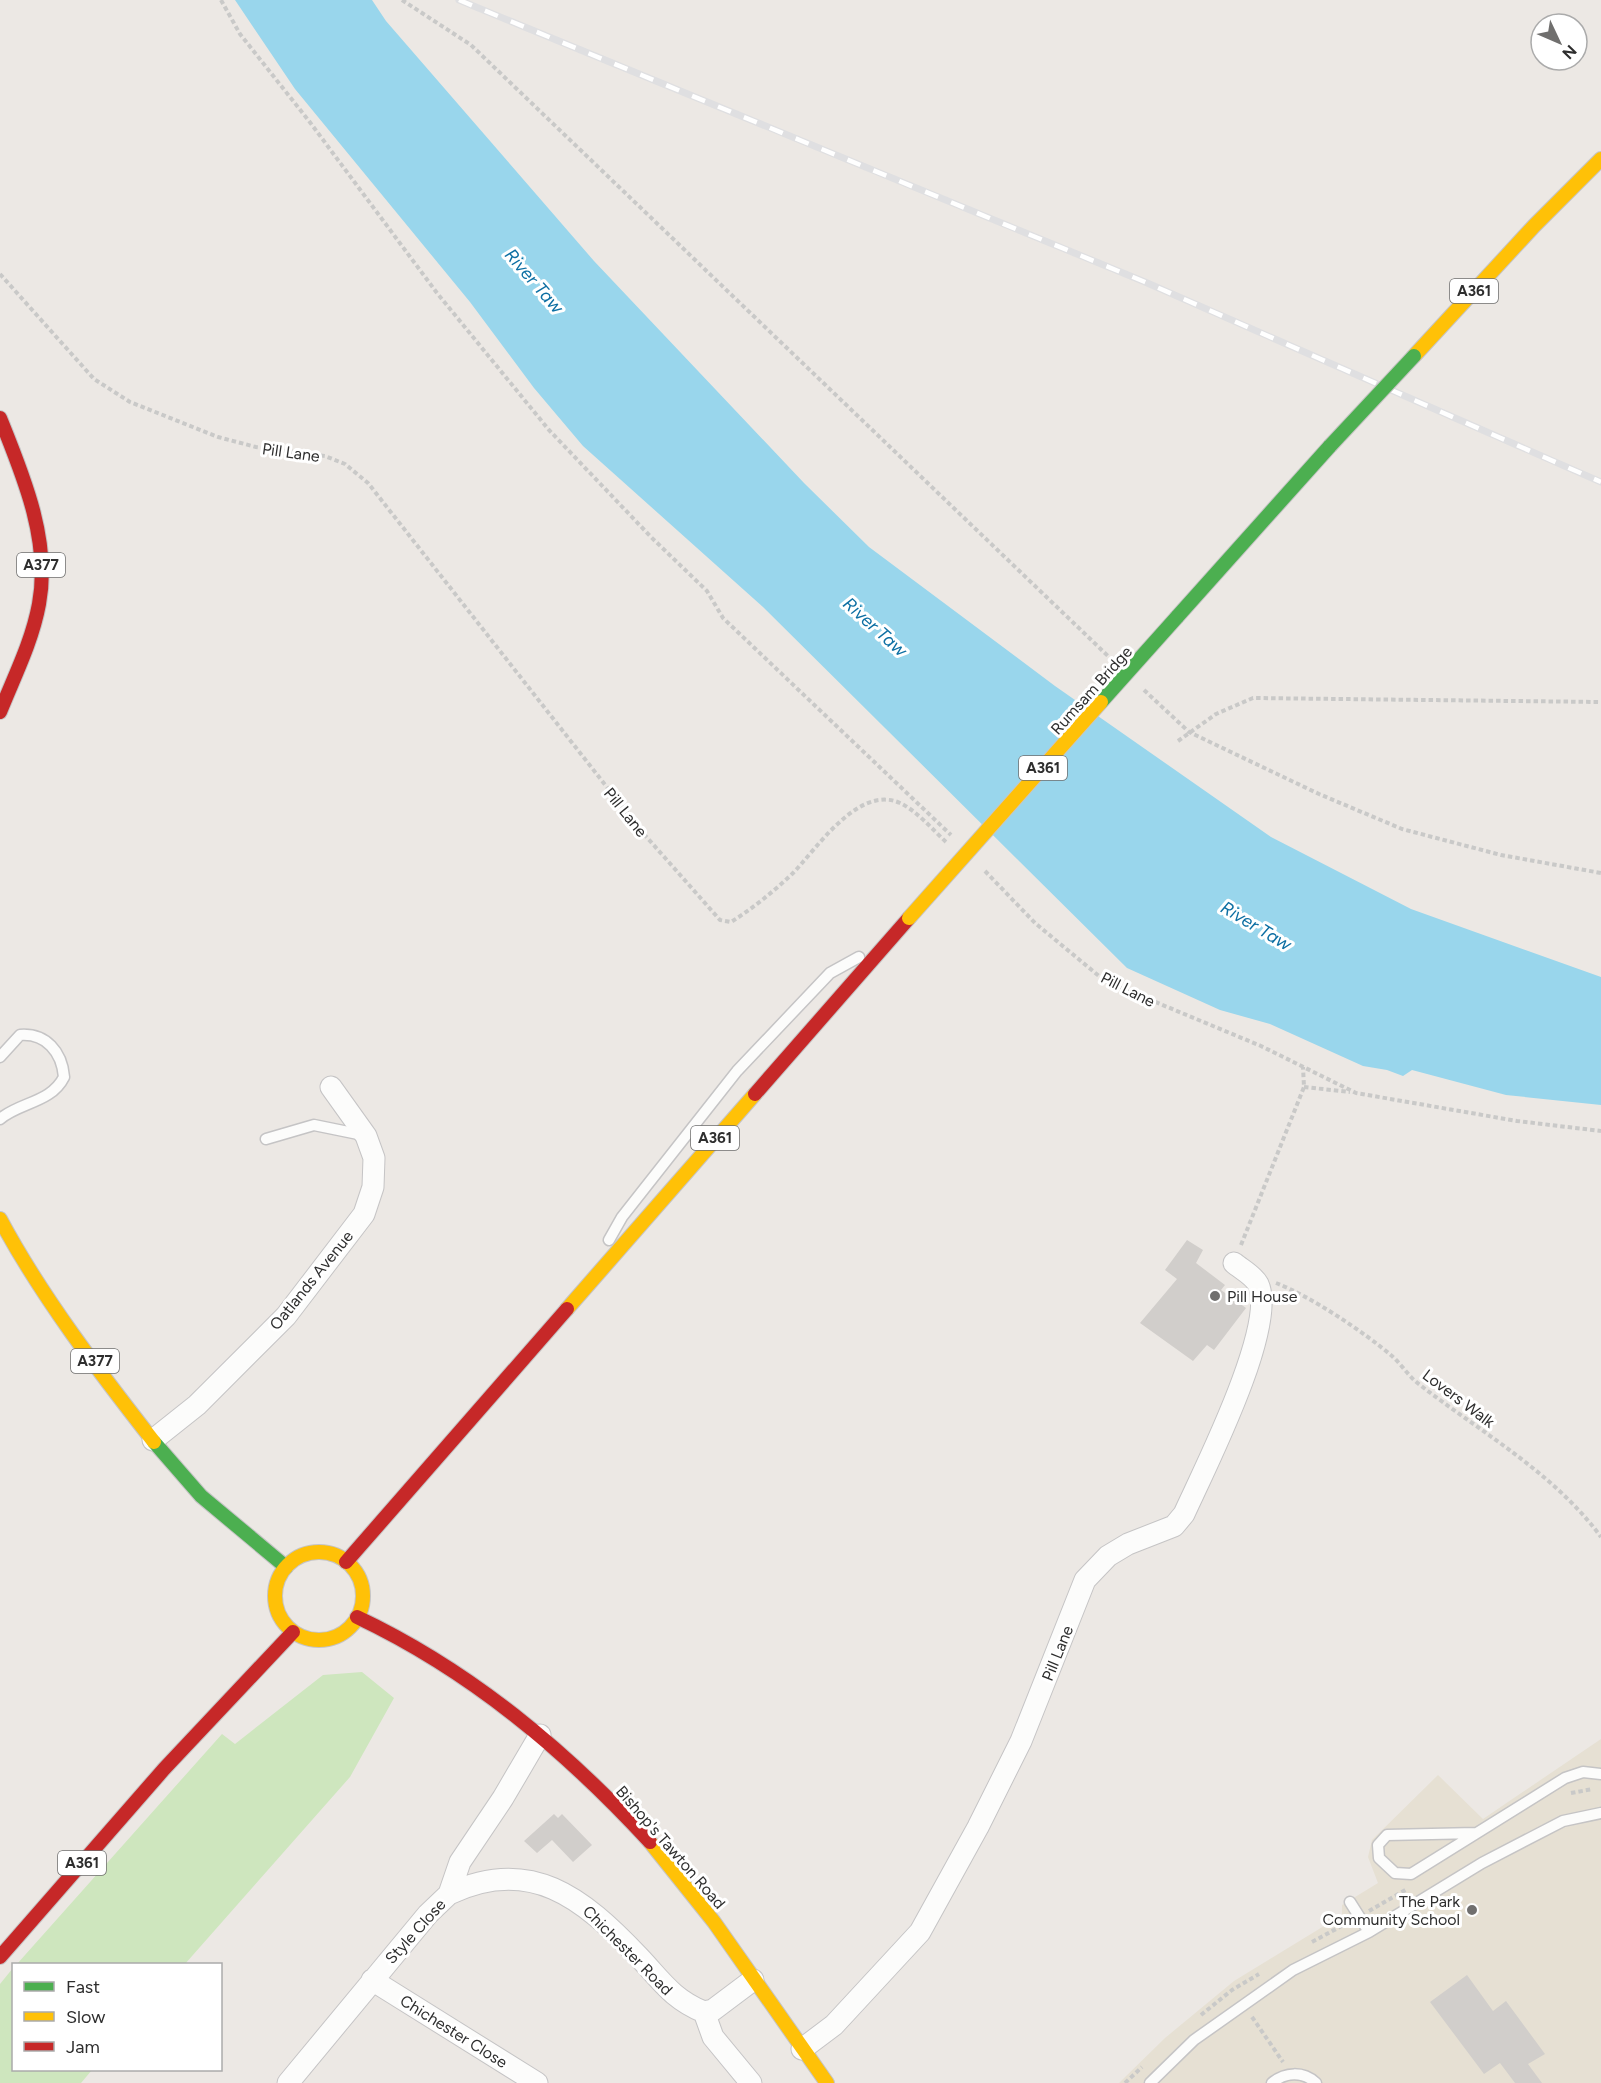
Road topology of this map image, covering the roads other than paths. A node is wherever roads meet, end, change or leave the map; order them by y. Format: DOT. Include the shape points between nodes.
graph roads {
  1 [pos="1601,159"];
  2 [pos="0,418"];
  3 [pos="0,712"];
  4 [pos="890,940"];
  5 [pos="0,1057"];
  6 [pos="332,1087"];
  7 [pos="0,1119"];
  8 [pos="366,1136"];
  9 [pos="266,1139"];
  10 [pos="0,1218"];
  11 [pos="1234,1263"];
  12 [pos="581,1290"];
  13 [pos="153,1440"];
  14 [pos="346,1562"];
  15 [pos="286,1567"];
  16 [pos="357,1617"];
  17 [pos="293,1632"];
  18 [pos="540,1735"];
  19 [pos="1601,1774"];
  20 [pos="1601,1813"];
  21 [pos="1476,1833"];
  22 [pos="449,1894"];
  23 [pos="1350,1902"];
  24 [pos="1370,1932"];
  25 [pos="0,1957"];
  26 [pos="372,1980"];
  27 [pos="753,1980"];
  28 [pos="704,2012"];
  29 [pos="802,2049"];
  30 [pos="288,2083"];
  31 [pos="537,2083"];
  32 [pos="751,2083"];
  33 [pos="827,2083"];
  34 [pos="1150,2083"];
  35 [pos="1272,2083"];
  36 [pos="1316,2083"];
  1 -- 4 [label="main road, Rumsam Bridge / A361, bridge" via="1330,446"];
  2 -- 3 [label="main road, A377" via="33,510 41,550 41,592"];
  4 -- 12 [label="main road, A361"];
  4 -- 12 [label="lane" via="830,973 737,1071 622,1217"];
  5 -- 7 [label="lane" via="21,1035 38,1035 53,1047 64,1077 53,1092"];
  6 -- 8 [label="street, Oatlands Avenue"];
  8 -- 9 [label="lane" via="314,1125"];
  8 -- 13 [label="street, Oatlands Avenue" via="374,1158 373,1187 364,1214 286,1316 197,1405"];
  10 -- 13 [label="main road, A377" via="63,1318"];
  11 -- 29 [label="street, Pill Lane" via="1257,1283 1260,1318 1248,1364 1184,1514 1174,1526 1108,1556 1085,1581 1021,1742 920,1932 834,2025"];
  12 -- 14 [label="main road, A361"];
  13 -- 15 [label="main road, A377" via="201,1496"];
  14 -- 15 [label="main road" via="335,1555 315,1553 296,1558"];
  14 -- 16 [label="main road" via="360,1581 363,1594"];
  15 -- 17 [label="main road" via="275,1594 283,1621"];
  16 -- 17 [label="main road" via="336,1637 314,1639"];
  16 -- 18 [label="main road, Bishop's Tawton Road" via="417,1647 473,1683"];
  17 -- 25 [label="main road, A361" via="164,1769"];
  18 -- 22 [label="street, Style Close" via="460,1862"];
  18 -- 27 [label="main road, Bishop's Tawton Road" via="638,1829 715,1923"];
  19 -- 21 [label="lane" via="1582,1772 1565,1778"];
  20 -- 24 [label="lane" via="1553,1826 1482,1863"];
  21 -- 21 [label="lane" via="1411,1874 1395,1873 1379,1858 1378,1845 1387,1835"];
  22 -- 26 [label="street, Style Close"];
  22 -- 28 [label="street, Chichester Road" via="482,1881 517,1878 567,1894 596,1914 673,1996"];
  23 -- 24 [label="lane"];
  24 -- 34 [label="lane" via="1293,1970 1241,2004 1194,2040"];
  26 -- 30 [label="street, Style Close"];
  26 -- 31 [label="street, Chichester Close"];
  27 -- 28 [label="street" via="713,2010"];
  27 -- 29 [label="main road, Bishop's Tawton Road"];
  28 -- 32 [label="street" via="713,2037"];
  29 -- 33 [label="main road, Bishop's Tawton Road"];
  35 -- 36 [label="lane" via="1281,2075 1308,2076"];
}
